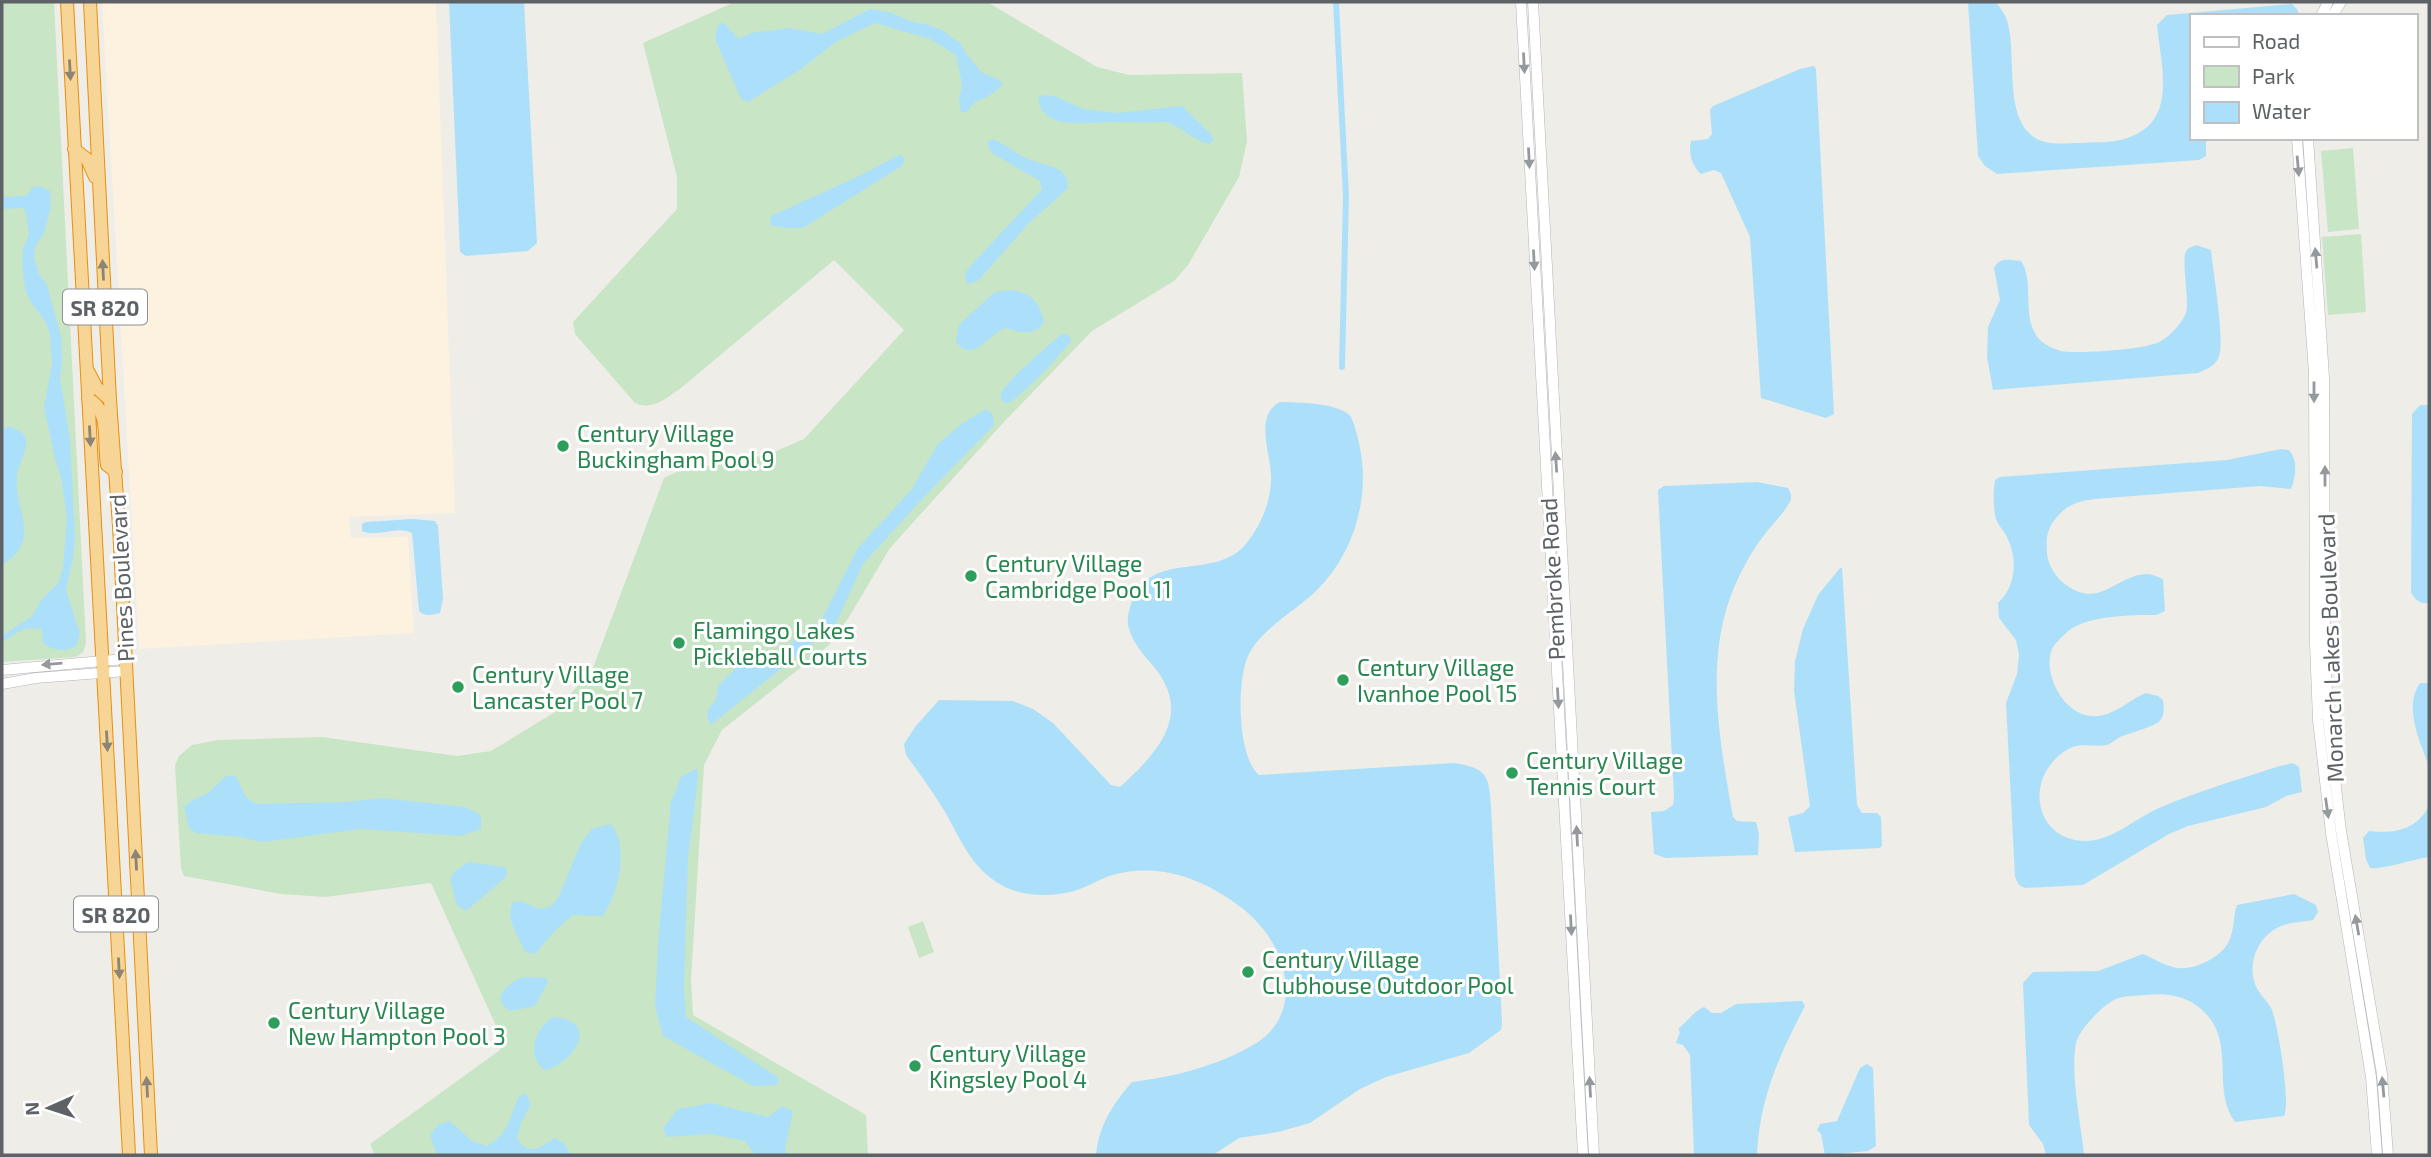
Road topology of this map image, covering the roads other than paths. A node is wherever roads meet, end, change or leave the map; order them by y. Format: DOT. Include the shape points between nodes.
graph roads {
  1 [pos="67,2"];
  2 [pos="90,2"];
  3 [pos="1521,2"];
  4 [pos="1533,2"];
  5 [pos="1534,31"];
  6 [pos="1523,32"];
  7 [pos="2297,140"];
  8 [pos="2308,140"];
  9 [pos="74,149"];
  10 [pos="98,184"];
  11 [pos="86,368"];
  12 [pos="88,399"];
  13 [pos="110,400"];
  14 [pos="116,472"];
  15 [pos="126,665"];
  16 [pos="103,667"];
  17 [pos="2,670"];
  18 [pos="2,684"];
  19 [pos="129,1155"];
  20 [pos="151,1155"];
  21 [pos="1583,1155"];
  22 [pos="1594,1155"];
  23 [pos="2377,1155"];
  24 [pos="2388,1155"];
  1 -- 9 [label="highway, Pines Boulevard / SR 820, one-way"];
  2 -- 10 [label="highway, Pines Boulevard / SR 820"];
  3 -- 6 [label="street, Pembroke Road"];
  4 -- 5 [label="street, Pembroke Road"];
  5 -- 6 [label="street"];
  22 -- 5 [label="street, Pembroke Road, one-way"];
  6 -- 21 [label="street, Pembroke Road, one-way"];
  7 -- 23 [label="street, Monarch Lakes Boulevard, one-way" via="2314,373 2318,720 2329,822 2371,1076"];
  24 -- 8 [label="street, Monarch Lakes Boulevard, one-way" via="2382,1073 2341,831 2328,718 2324,377"];
  9 -- 10 [label="highway" via="87,159"];
  9 -- 11 [label="highway, Pines Boulevard / SR 820"];
  13 -- 10 [label="highway, Pines Boulevard / SR 820, one-way"];
  11 -- 12 [label="highway, Pines Boulevard / SR 820"];
  11 -- 13 [label="highway"];
  12 -- 14 [label="highway" via="102,413 107,464"];
  12 -- 16 [label="highway, Pines Boulevard / SR 820, one-way"];
  13 -- 14 [label="highway, Pines Boulevard / SR 820"];
  14 -- 15 [label="highway, Pines Boulevard / SR 820"];
  15 -- 16 [label="street"];
  20 -- 15 [label="highway, Pines Boulevard / SR 820, one-way"];
  16 -- 17 [label="street, one-way"];
  16 -- 18 [label="street"];
  16 -- 19 [label="highway, Pines Boulevard / SR 820, one-way"];
}
